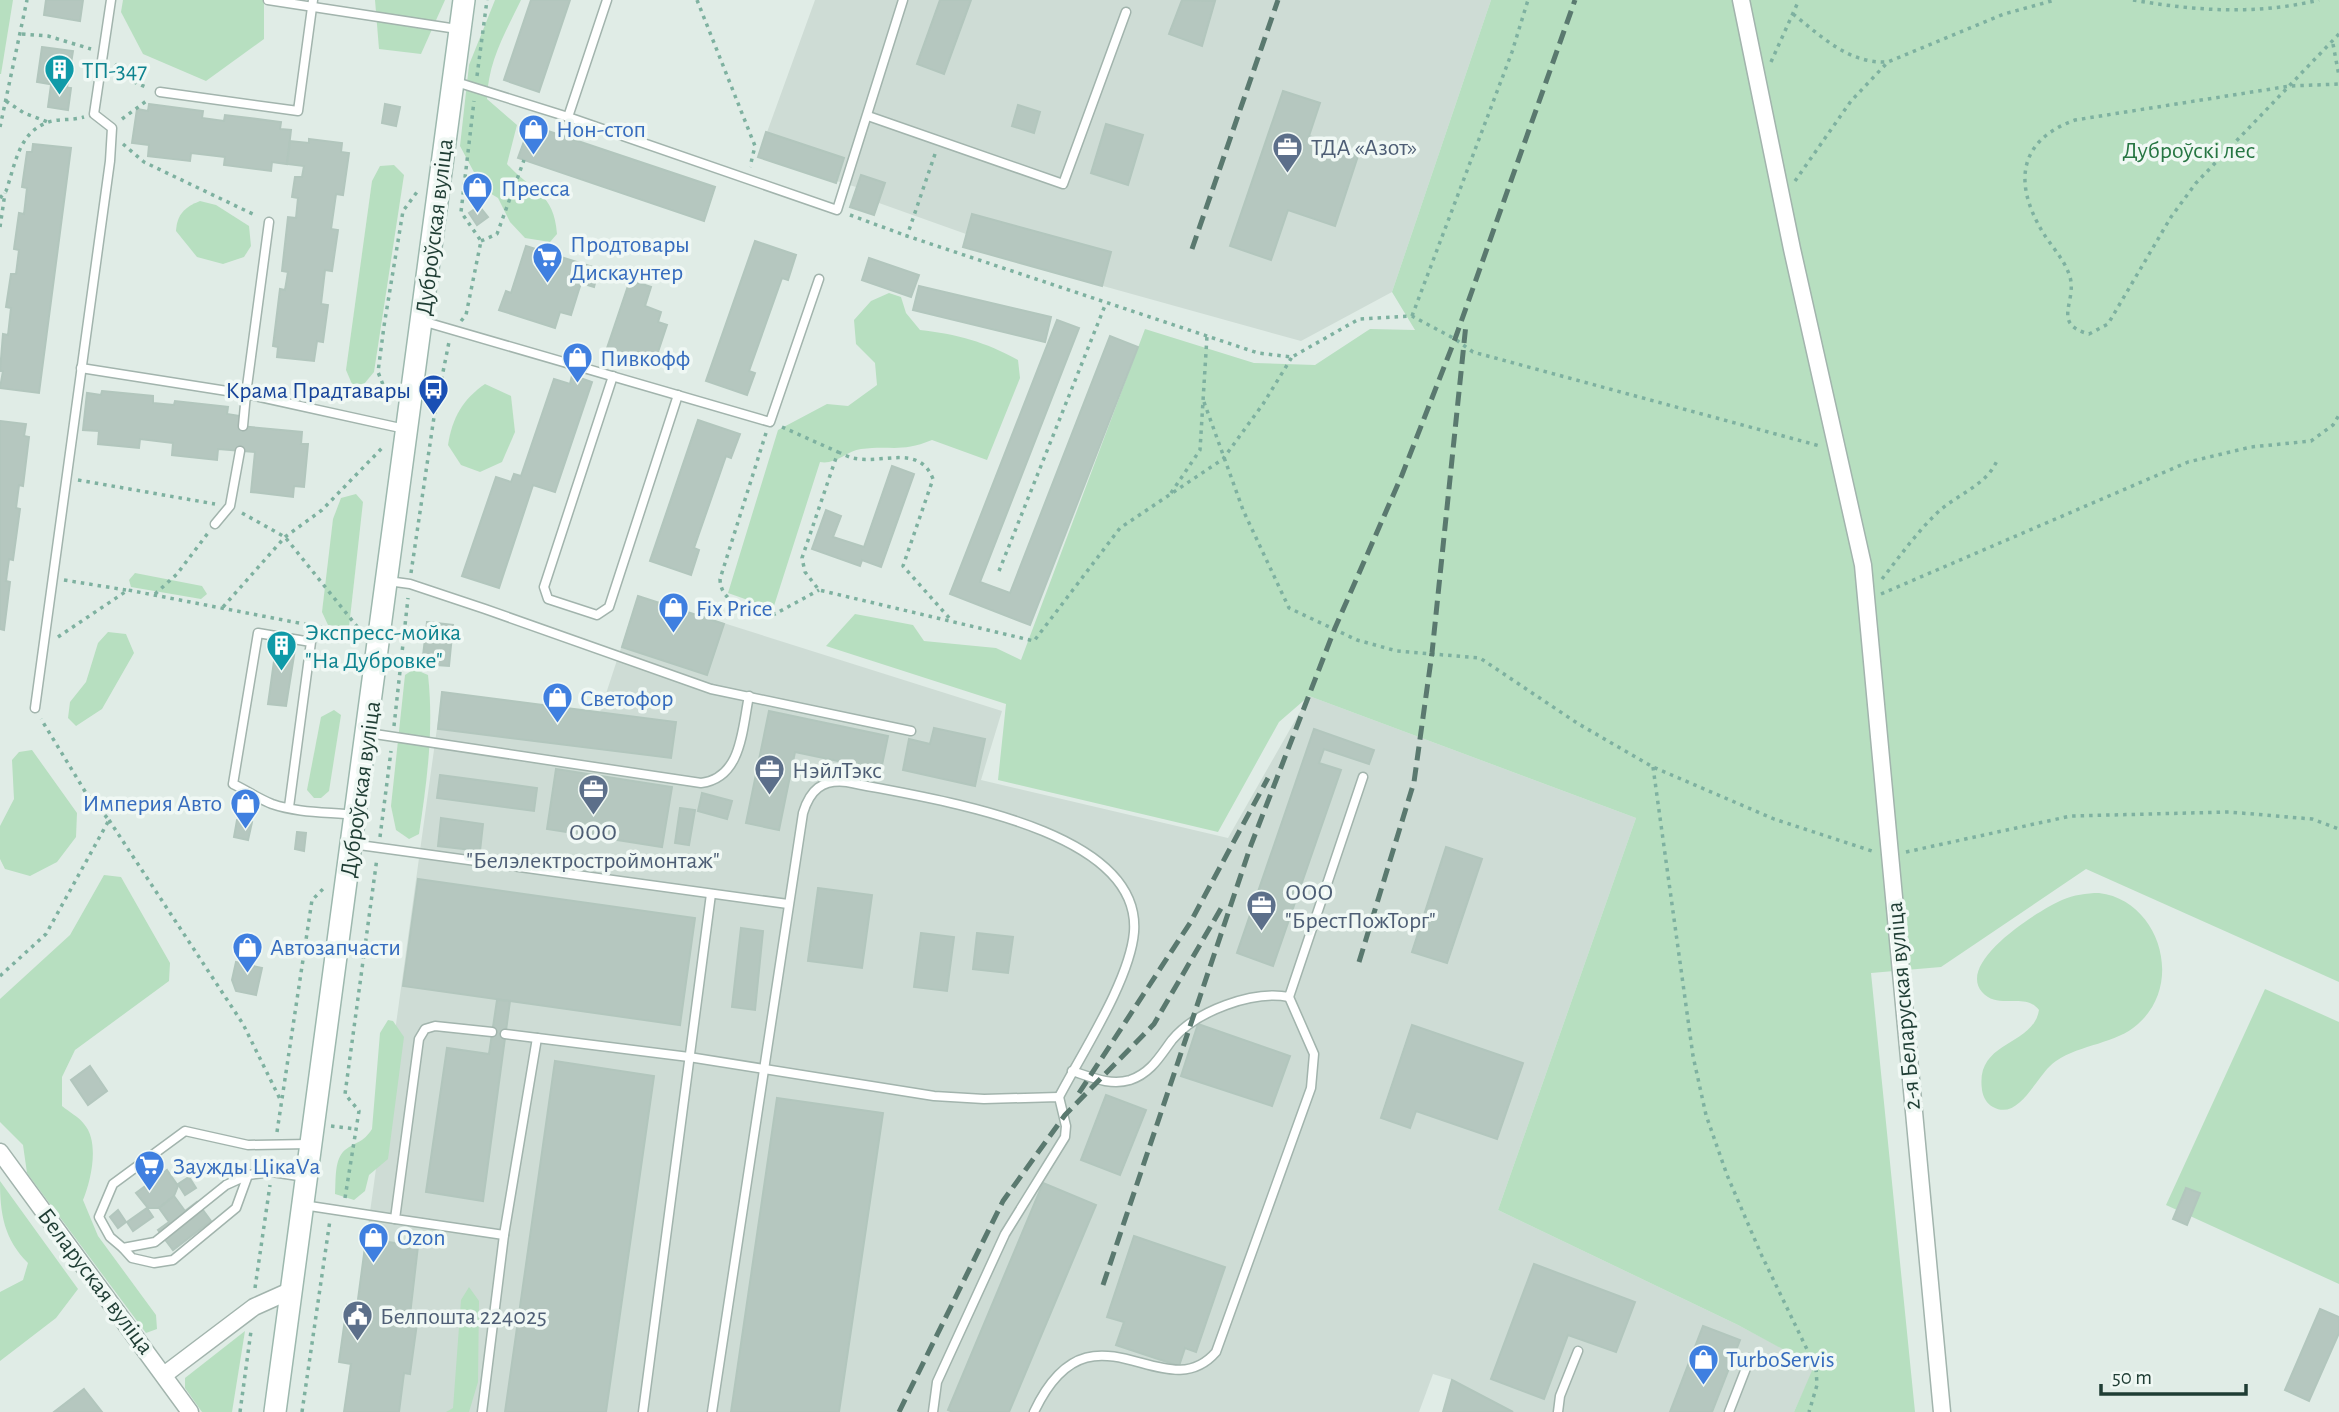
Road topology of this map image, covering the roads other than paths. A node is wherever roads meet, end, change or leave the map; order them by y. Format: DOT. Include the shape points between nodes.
graph roads {
  1 [pos="111,0"];
  2 [pos="268,0"];
  3 [pos="464,0"];
  4 [pos="607,0"];
  5 [pos="903,0"];
  6 [pos="1741,0"];
  7 [pos="313,3"];
  8 [pos="1126,12"];
  9 [pos="460,30"];
  10 [pos="453,81"];
  11 [pos="160,92"];
  12 [pos="868,116"];
  13 [pos="568,117"];
  14 [pos="269,222"];
  15 [pos="819,279"];
  16 [pos="422,321"];
  17 [pos="81,368"];
  18 [pos="613,376"];
  19 [pos="246,394"];
  20 [pos="678,395"];
  21 [pos="243,426"];
  22 [pos="398,428"];
  23 [pos="240,451"];
  24 [pos="215,524"];
  25 [pos="388,581"];
  26 [pos="749,696"];
  27 [pos="35,708"];
  28 [pos="911,731"];
  29 [pos="368,733"];
  30 [pos="1363,777"];
  31 [pos="289,807"];
  32 [pos="356,816"];
  33 [pos="352,844"];
  34 [pos="711,894"];
  35 [pos="788,904"];
  36 [pos="1289,997"];
  37 [pos="492,1032"];
  38 [pos="505,1034"];
  39 [pos="537,1038"];
  40 [pos="689,1057"];
  41 [pos="765,1070"];
  42 [pos="1072,1071"];
  43 [pos="1059,1097"];
  44 [pos="312,1144"];
  45 [pos="0,1152"];
  46 [pos="248,1175"];
  47 [pos="307,1177"];
  48 [pos="303,1205"];
  49 [pos="396,1219"];
  50 [pos="504,1235"];
  51 [pos="123,1248"];
  52 [pos="292,1290"];
  53 [pos="1578,1351"];
  54 [pos="1750,1358"];
  55 [pos="164,1375"];
  56 [pos="190,1412"];
  57 [pos="275,1412"];
  58 [pos="482,1412"];
  59 [pos="643,1412"];
  60 [pos="712,1412"];
  61 [pos="933,1412"];
  62 [pos="1034,1412"];
  63 [pos="1558,1412"];
  64 [pos="1729,1412"];
  65 [pos="1942,1412"];
  1 -- 17 [label="lane" via="93,114 112,128"];
  2 -- 7 [label="lane"];
  3 -- 9 [label="main road, Дуброўская вуліца"];
  4 -- 13 [label="lane"];
  5 -- 12 [label="lane"];
  6 -- 65 [label="street, 2-я Беларуская вуліца" via="1858,538"];
  7 -- 9 [label="lane"];
  7 -- 11 [label="lane" via="298,111"];
  8 -- 12 [label="lane" via="1063,184"];
  9 -- 10 [label="main road, Дуброўская вуліца"];
  10 -- 13 [label="lane"];
  10 -- 16 [label="main road, Дуброўская вуліца"];
  12 -- 13 [label="lane" via="837,210"];
  14 -- 19 [label="lane"];
  15 -- 20 [label="lane" via="770,422"];
  16 -- 18 [label="lane"];
  16 -- 22 [label="main road, Дуброўская вуліца"];
  17 -- 19 [label="lane"];
  17 -- 27 [label="lane"];
  18 -- 20 [label="lane"];
  18 -- 20 [label="lane" via="544,587 548,599 597,615 609,607"];
  19 -- 21 [label="lane"];
  19 -- 22 [label="lane"];
  22 -- 25 [label="main road, Дуброўская вуліца"];
  23 -- 24 [label="lane" via="230,506"];
  25 -- 26 [label="lane" via="410,584 711,689"];
  25 -- 29 [label="main road, Дуброўская вуліца"];
  26 -- 28 [label="lane"];
  26 -- 29 [label="lane" via="736,755 712,782"];
  29 -- 32 [label="main road, Дуброўская вуліца"];
  30 -- 36 [label="lane"];
  31 -- 31 [label="lane" via="311,642 258,632 233,784"];
  31 -- 32 [label="lane"];
  32 -- 33 [label="main road, Дуброўская вуліца"];
  33 -- 34 [label="lane"];
  33 -- 44 [label="main road, Дуброўская вуліца"];
  34 -- 35 [label="lane"];
  34 -- 40 [label="lane"];
  35 -- 41 [label="lane"];
  35 -- 42 [label="lane" via="806,802 822,783 834,780 989,813 1082,850 1119,881 1128,897 1134,932 1119,981"];
  36 -- 42 [label="lane" via="1259,994 1230,1004 1181,1031 1156,1063 1129,1080 1100,1080"];
  36 -- 62 [label="lane" via="1310,1039 1313,1079 1216,1352 1201,1367 1178,1374 1108,1357 1088,1357 1056,1376"];
  37 -- 49 [label="lane" via="435,1026 425,1029 419,1039"];
  38 -- 39 [label="lane"];
  39 -- 40 [label="lane"];
  39 -- 50 [label="lane"];
  40 -- 41 [label="lane"];
  40 -- 59 [label="lane"];
  41 -- 43 [label="lane" via="959,1099"];
  41 -- 60 [label="lane"];
  42 -- 43 [label="lane"];
  43 -- 61 [label="lane" via="1065,1137 1005,1234 937,1382"];
  44 -- 47 [label="main road, Дуброўская вуліца"];
  44 -- 51 [label="lane" via="248,1145 185,1132 113,1184 99,1217 110,1237"];
  45 -- 55 [label="street, Беларуская вуліца"];
  46 -- 47 [label="lane" via="272,1172"];
  46 -- 51 [label="lane" via="226,1185 155,1242"];
  46 -- 51 [label="lane" via="236,1208 173,1260 153,1263 132,1258"];
  47 -- 48 [label="main road, Дуброўская вуліца"];
  48 -- 49 [label="lane"];
  48 -- 52 [label="main road, Дуброўская вуліца"];
  49 -- 50 [label="lane"];
  50 -- 58 [label="lane"];
  52 -- 55 [label="street" via="254,1307"];
  52 -- 57 [label="main road, Дуброўская вуліца"];
  53 -- 63 [label="lane"];
  54 -- 64 [label="lane"];
  55 -- 56 [label="street, Беларуская вуліца"];
}
